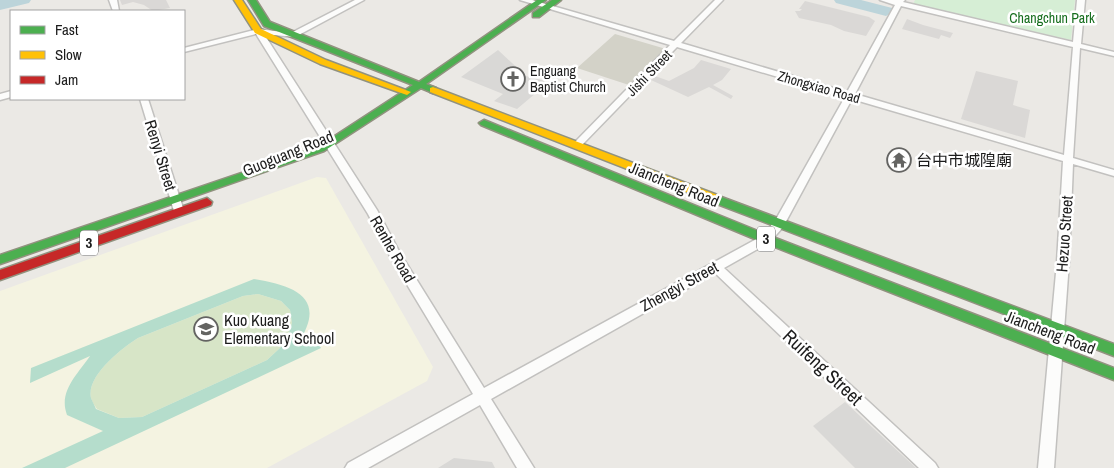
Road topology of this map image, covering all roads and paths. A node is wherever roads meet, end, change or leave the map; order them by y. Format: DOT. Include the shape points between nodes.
graph roads {
  1 [pos="238,0"];
  2 [pos="252,0"];
  3 [pos="360,0"];
  4 [pos="524,0"];
  5 [pos="719,0"];
  6 [pos="884,0"];
  7 [pos="1081,0"];
  8 [pos="546,3"];
  9 [pos="897,7"];
  10 [pos="258,31"];
  11 [pos="292,35"];
  12 [pos="676,46"];
  13 [pos="1077,46"];
  14 [pos="185,50"];
  15 [pos="1114,54"];
  16 [pos="431,90"];
  17 [pos="420,91"];
  18 [pos="409,92"];
  19 [pos="852,96"];
  20 [pos="144,100"];
  21 [pos="375,128"];
  22 [pos="578,144"];
  23 [pos="347,148"];
  24 [pos="332,150"];
  25 [pos="1069,160"];
  26 [pos="1114,173"];
  27 [pos="264,182"];
  28 [pos="219,197"];
  29 [pos="175,200"];
  30 [pos="179,211"];
  31 [pos="780,224"];
  32 [pos="766,239"];
  33 [pos="0,260"];
  34 [pos="715,266"];
  35 [pos="0,275"];
  36 [pos="1057,329"];
  37 [pos="1114,350"];
  38 [pos="1056,352"];
  39 [pos="1114,374"];
  40 [pos="482,396"];
  41 [pos="352,468"];
  42 [pos="526,468"];
  43 [pos="930,468"];
  44 [pos="1046,468"];
  1 -- 10 [label="main road"];
  2 -- 11 [label="main road, Jiancheng Road" via="267,24"];
  3 -- 11 [label="street"];
  4 -- 8 [label="street, Zhongxiao Road"];
  5 -- 12 [label="street, Jishi Street"];
  6 -- 9 [label="street"];
  7 -- 13 [label="street, Hezuo Street"];
  8 -- 12 [label="street, Zhongxiao Road"];
  8 -- 16 [label="main road"];
  8 -- 17 [label="main road, Guoguang Road"];
  9 -- 13 [label="street"];
  9 -- 19 [label="street, Zhengyi Street"];
  10 -- 11 [label="street"];
  10 -- 14 [label="street"];
  10 -- 18 [label="main road" via="323,62"];
  10 -- 24 [label="street, Renhe Road"];
  11 -- 17 [label="main road, Jiancheng Road"];
  12 -- 19 [label="street, Zhongxiao Road"];
  12 -- 22 [label="street, Jishi Street"];
  13 -- 15 [label="street"];
  13 -- 25 [label="street, Hezuo Street"];
  16 -- 17 [label="main road, Jiancheng Road / 3"];
  16 -- 22 [label="main road, Jiancheng Road / 3"];
  17 -- 18 [label="main road, Guoguang Road / 3"];
  17 -- 21 [label="main road, Guoguang Road"];
  17 -- 32 [label="main road, Jiancheng Road / 3" via="473,118"];
  18 -- 24 [label="main road, Guoguang Road / 3"];
  19 -- 25 [label="street, Zhongxiao Road"];
  19 -- 31 [label="street, Zhengyi Street"];
  20 -- 29 [label="street, Renyi Street"];
  22 -- 31 [label="main road, Jiancheng Road / 3"];
  23 -- 24 [label="main road, Guoguang Road / 3"];
  24 -- 27 [label="main road, Guoguang Road / 3"];
  24 -- 29 [label="main road, Guoguang Road / 3"];
  24 -- 40 [label="street, Renhe Road"];
  25 -- 26 [label="street, Zhongxiao Road"];
  25 -- 36 [label="street, Hezuo Street"];
  28 -- 30 [label="main road, 3"];
  29 -- 30 [label="street, Renyi Street"];
  29 -- 33 [label="main road, Guoguang Road / 3"];
  30 -- 35 [label="main road, 3"];
  31 -- 32 [label="street, Zhengyi Street"];
  31 -- 36 [label="main road, Jiancheng Road / 3"];
  32 -- 34 [label="street, Zhengyi Street"];
  32 -- 38 [label="main road, Jiancheng Road / 3"];
  34 -- 40 [label="street, Zhengyi Street"];
  34 -- 43 [label="street, Ruifeng Street"];
  36 -- 37 [label="main road, Jiancheng Road / 3"];
  36 -- 38 [label="street, Hezuo Street"];
  38 -- 39 [label="main road, Jiancheng Road / 3"];
  38 -- 44 [label="street, Hezuo Street"];
  40 -- 41 [label="street, Zhengyi Street"];
  40 -- 42 [label="street, Renhe Road"];
}
